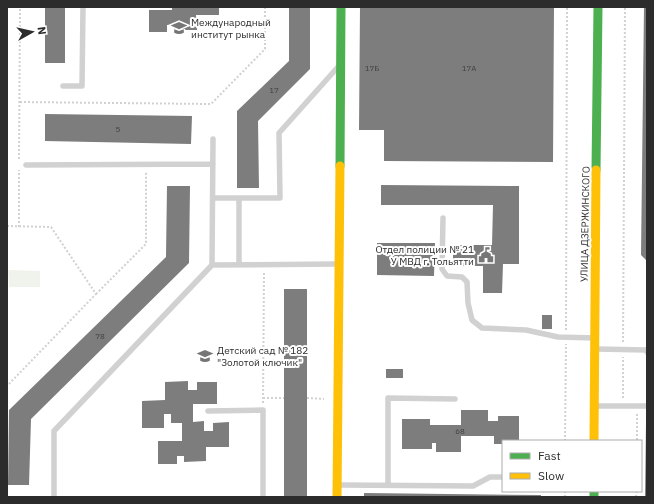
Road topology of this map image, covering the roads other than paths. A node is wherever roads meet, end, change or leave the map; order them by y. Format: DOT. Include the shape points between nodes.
graph roads {
  1 [pos="82,7"];
  2 [pos="341,7"];
  3 [pos="598,7"];
  4 [pos="340,64"];
  5 [pos="63,86"];
  6 [pos="213,139"];
  7 [pos="213,164"];
  8 [pos="26,165"];
  9 [pos="213,198"];
  10 [pos="239,198"];
  11 [pos="443,218"];
  12 [pos="339,264"];
  13 [pos="212,265"];
  14 [pos="239,265"];
  15 [pos="595,338"];
  16 [pos="595,349"];
  17 [pos="647,352"];
  18 [pos="455,399"];
  19 [pos="595,406"];
  20 [pos="647,406"];
  21 [pos="208,411"];
  22 [pos="594,440"];
  23 [pos="502,477"];
  24 [pos="338,485"];
  25 [pos="388,485"];
  26 [pos="54,497"];
  27 [pos="263,497"];
  28 [pos="337,497"];
  1 -- 5 [label="lane" via="82,86"];
  2 -- 4 [label="street"];
  3 -- 15 [label="street, УЛИЦА ДЗЕРЖИНСКОГО"];
  4 -- 10 [label="lane" via="279,133 280,198"];
  4 -- 12 [label="street"];
  6 -- 7 [label="lane"];
  7 -- 8 [label="lane"];
  7 -- 9 [label="lane"];
  9 -- 10 [label="lane"];
  9 -- 13 [label="lane"];
  10 -- 14 [label="lane"];
  11 -- 15 [label="lane" via="442,269 447,276 462,277 467,282 472,320 482,328 526,330 566,338"];
  12 -- 14 [label="lane"];
  12 -- 24 [label="street"];
  13 -- 14 [label="lane"];
  13 -- 26 [label="lane" via="54,431"];
  15 -- 16 [label="street, УЛИЦА ДЗЕРЖИНСКОГО"];
  16 -- 17 [label="lane"];
  16 -- 19 [label="street, УЛИЦА ДЗЕРЖИНСКОГО"];
  18 -- 25 [label="lane" via="388,398"];
  19 -- 20 [label="lane"];
  19 -- 22 [label="street, УЛИЦА ДЗЕРЖИНСКОГО"];
  21 -- 27 [label="lane" via="263,410"];
  23 -- 25 [label="lane" via="490,477 473,486"];
  24 -- 25 [label="lane"];
  24 -- 28 [label="street"];
}
